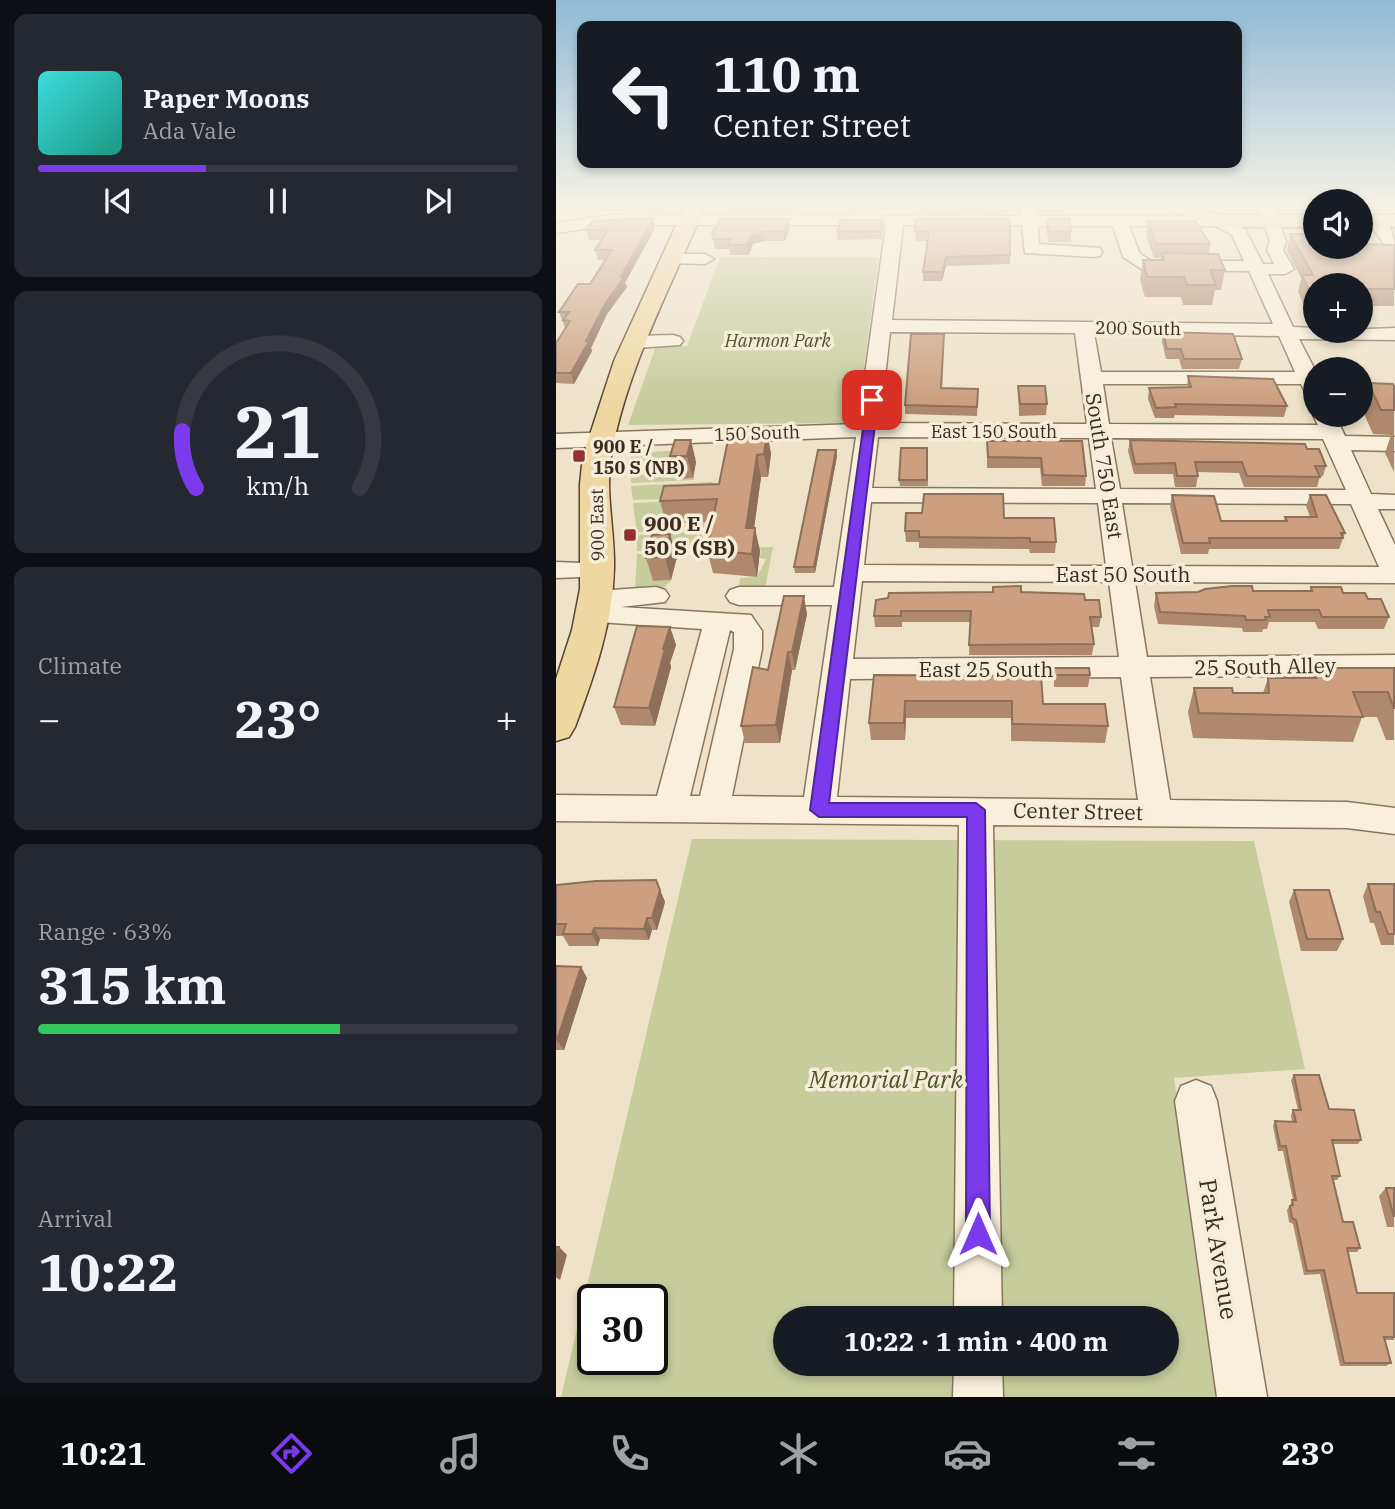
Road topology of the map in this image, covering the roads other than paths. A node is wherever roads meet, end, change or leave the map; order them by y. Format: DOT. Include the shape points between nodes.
graph roads {
  1 [pos="666,273"];
  2 [pos="889,273"];
  3 [pos="1259,273"];
  4 [pos="882,326"];
  5 [pos="1084,328"];
  6 [pos="1286,331"];
  7 [pos="1394,334"];
  8 [pos="673,341"];
  9 [pos="636,342"];
  10 [pos="1303,367"];
  11 [pos="1092,379"];
  12 [pos="1303,386"];
  13 [pos="868,430"];
  14 [pos="1330,430"];
  15 [pos="1100,432"];
  16 [pos="603,438"];
  17 [pos="556,441"];
  18 [pos="1394,444"];
  19 [pos="859,495"];
  20 [pos="1109,497"];
  21 [pos="1360,499"];
  22 [pos="1394,502"];
  23 [pos="556,569"];
  24 [pos="598,570"];
  25 [pos="1122,575"];
  26 [pos="1394,575"];
  27 [pos="850,585"];
  28 [pos="656,596"];
  29 [pos="739,596"];
  30 [pos="594,608"];
  31 [pos="718,621"];
  32 [pos="1394,665"];
  33 [pos="1135,667"];
  34 [pos="837,669"];
  35 [pos="567,671"];
  36 [pos="556,727"];
  37 [pos="1394,805"];
  38 [pos="556,808"];
  39 [pos="670,809"];
  40 [pos="713,810"];
  41 [pos="819,810"];
  42 [pos="976,810"];
  43 [pos="1156,813"];
  44 [pos="1347,815"];
  45 [pos="1394,821"];
  46 [pos="1196,1101"];
  47 [pos="978,1306"];
  48 [pos="978,1376"];
  49 [pos="978,1397"];
  50 [pos="1242,1397"];
  1 -- 9 [label="main road, 900 East"];
  2 -- 4 [label="street"];
  3 -- 6 [label="street"];
  4 -- 5 [label="street, 200 South"];
  4 -- 13 [label="street"];
  5 -- 6 [label="street, 200 South"];
  5 -- 11 [label="street, South 750 East"];
  6 -- 7 [label="street, 200 South"];
  6 -- 10 [label="street"];
  8 -- 9 [label="street"];
  9 -- 16 [label="main road, 900 East" via="612,400"];
  11 -- 12 [label="street"];
  11 -- 15 [label="street, South 750 East"];
  13 -- 15 [label="street, East 150 South"];
  13 -- 16 [label="street, 150 South" via="805,437"];
  13 -- 19 [label="street"];
  14 -- 15 [label="street, East 150 South"];
  14 -- 18 [label="street, East 150 South"];
  14 -- 21 [label="street"];
  15 -- 20 [label="street, South 750 East"];
  16 -- 17 [label="street, 150 South"];
  16 -- 24 [label="main road, 900 East" via="597,465"];
  19 -- 20 [label="street"];
  19 -- 27 [label="street"];
  20 -- 21 [label="street"];
  20 -- 25 [label="street, South 750 East"];
  21 -- 22 [label="street"];
  21 -- 26 [label="street"];
  23 -- 24 [label="street"];
  24 -- 30 [label="main road, 900 East"];
  25 -- 26 [label="street, East 50 South"];
  25 -- 27 [label="street, East 50 South"];
  25 -- 33 [label="street, South 750 East"];
  27 -- 29 [label="street, East 50 South"];
  27 -- 34 [label="street"];
  28 -- 30 [label="street"];
  30 -- 31 [label="street"];
  30 -- 35 [label="main road, 900 East"];
  31 -- 39 [label="street"];
  31 -- 40 [label="street" via="741,621 748,631 748,649"];
  32 -- 33 [label="street, 25 South Alley"];
  33 -- 34 [label="street, East 25 South"];
  33 -- 43 [label="street, South 750 East"];
  34 -- 41 [label="street"];
  35 -- 36 [label="main road, 900 East"];
  37 -- 44 [label="street, Center Street"];
  38 -- 39 [label="street, Center Street"];
  39 -- 40 [label="street, Center Street"];
  40 -- 41 [label="street, Center Street"];
  41 -- 42 [label="street, Center Street"];
  42 -- 43 [label="street, Center Street"];
  42 -- 47 [label="street"];
  43 -- 44 [label="street, Center Street"];
  44 -- 45 [label="street, Center Street"];
  46 -- 50 [label="street, Park Avenue"];
  48 -- 49 [label="street"];
}
